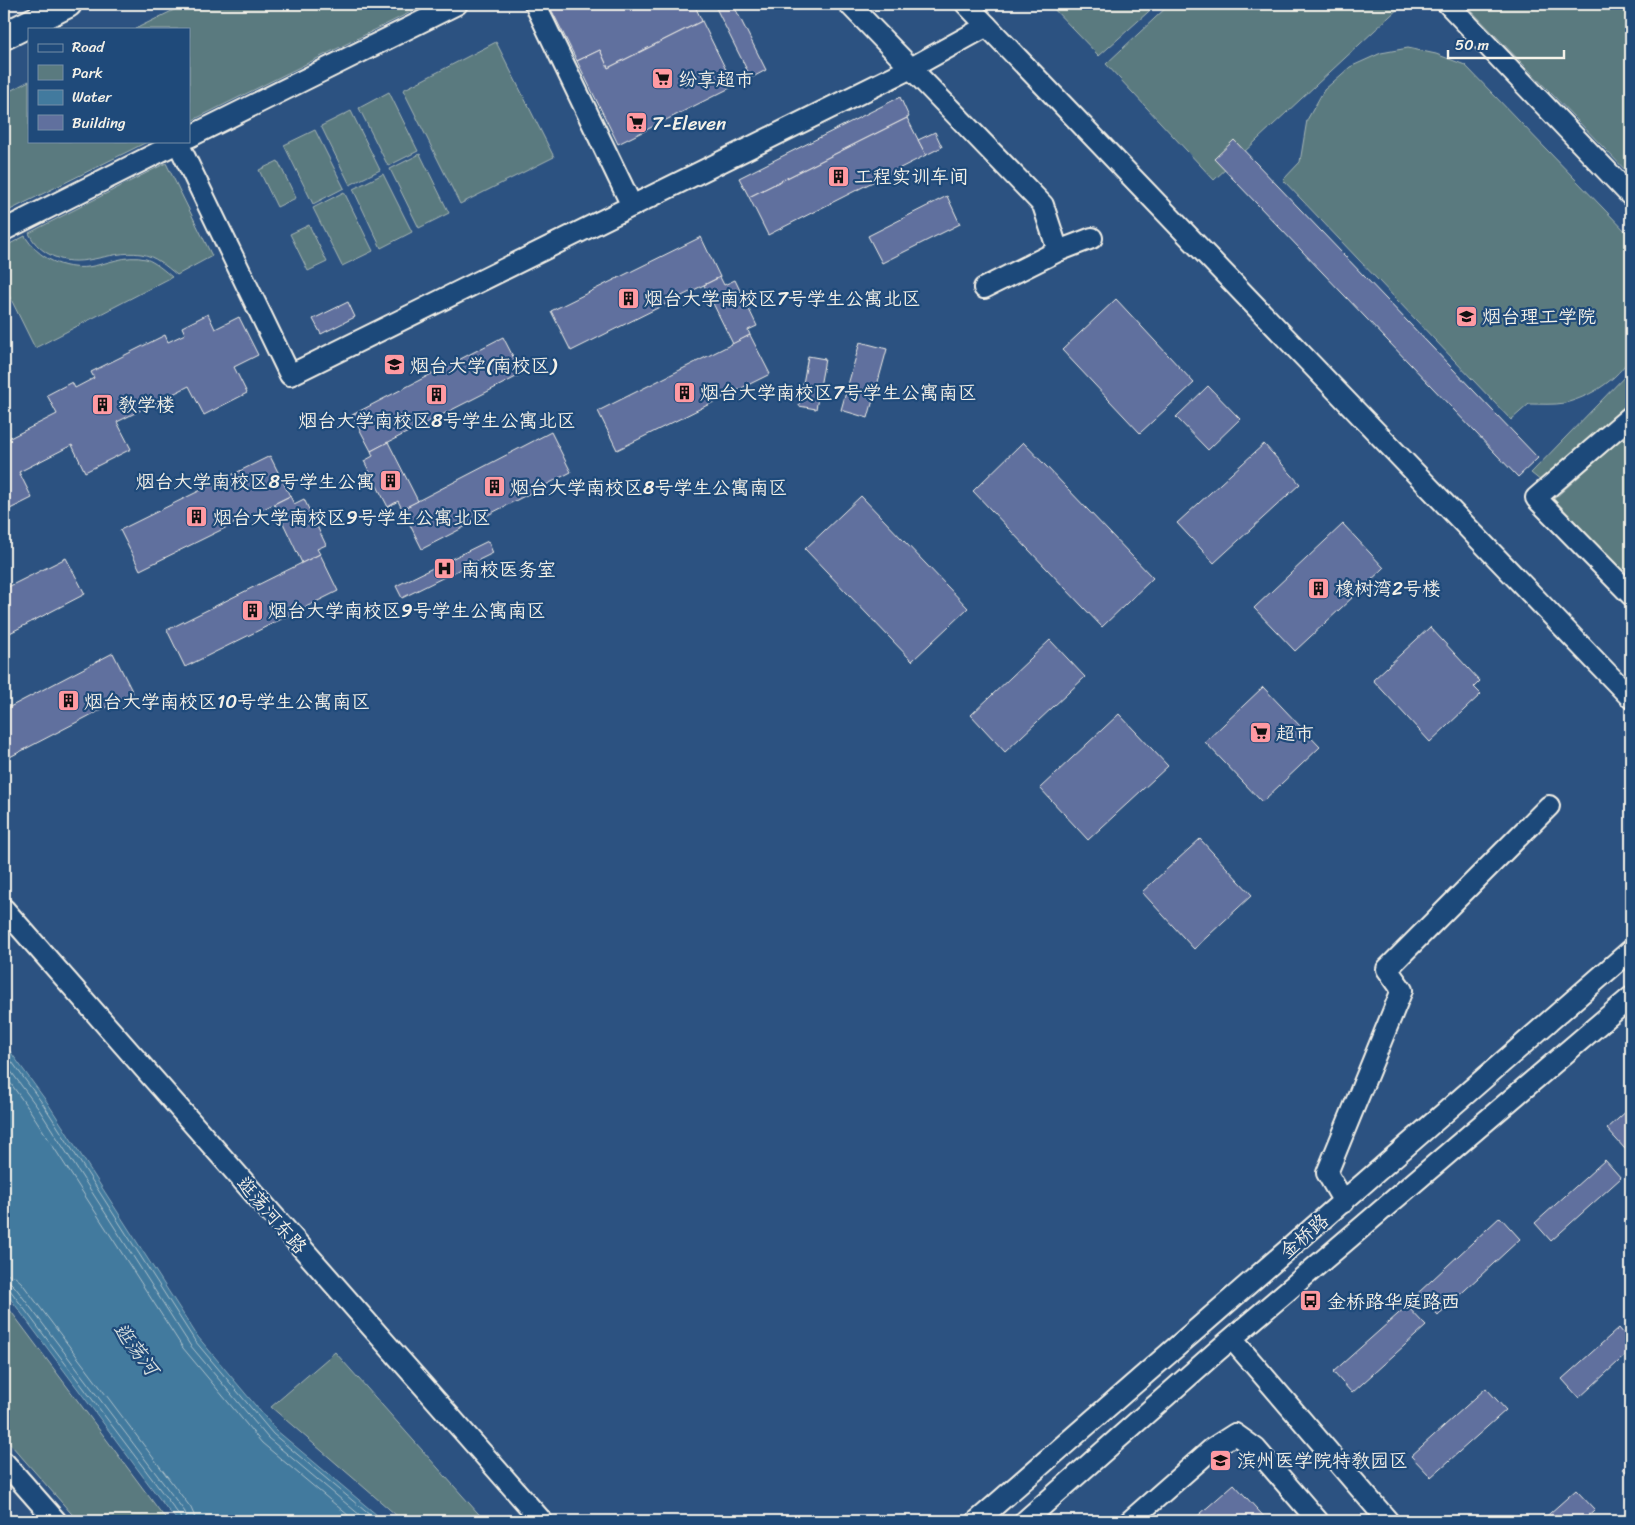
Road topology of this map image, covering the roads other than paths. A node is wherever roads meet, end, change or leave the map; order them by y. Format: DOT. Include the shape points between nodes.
graph roads {
  1 [pos="68,4"];
  2 [pos="457,4"];
  3 [pos="535,4"];
  4 [pos="849,4"];
  5 [pos="966,4"];
  6 [pos="1448,4"];
  7 [pos="987,26"];
  8 [pos="4,36"];
  9 [pos="911,68"];
  10 [pos="190,136"];
  11 [pos="178,142"];
  12 [pos="183,142"];
  13 [pos="1631,196"];
  14 [pos="632,206"];
  15 [pos="4,230"];
  16 [pos="1092,238"];
  17 [pos="1058,251"];
  18 [pos="984,288"];
  19 [pos="1631,416"];
  20 [pos="1631,594"];
  21 [pos="1631,698"];
  22 [pos="1549,806"];
  23 [pos="4,909"];
  24 [pos="1631,950"];
  25 [pos="1631,997"];
  26 [pos="1344,1202"];
  27 [pos="1232,1339"];
  28 [pos="4,1462"];
  29 [pos="56,1521"];
  30 [pos="542,1521"];
  31 [pos="977,1521"];
  32 [pos="1025,1521"];
  33 [pos="1130,1521"];
  34 [pos="1318,1521"];
  35 [pos="1388,1521"];
  1 -- 8 [label="main road"];
  2 -- 10 [label="street"];
  3 -- 14 [label="street"];
  4 -- 9 [label="street"];
  5 -- 7 [label="street"];
  6 -- 13 [label="street"];
  7 -- 9 [label="street"];
  7 -- 21 [label="street"];
  9 -- 14 [label="street"];
  9 -- 17 [label="street" via="1042,205"];
  11 -- 15 [label="street"];
  12 -- 14 [label="street" via="290,375"];
  16 -- 17 [label="street"];
  17 -- 18 [label="street"];
  19 -- 20 [label="street" via="1536,498"];
  22 -- 26 [label="street" via="1387,969 1402,990 1327,1173"];
  23 -- 30 [label="street, 逛荡河东路"];
  24 -- 26 [label="street, 金桥路"];
  25 -- 27 [label="street, 金桥路"];
  26 -- 31 [label="street, 金桥路"];
  27 -- 32 [label="street, 金桥路"];
  27 -- 35 [label="street"];
  28 -- 29 [label="street"];
  33 -- 34 [label="street" via="1213,1448 1235,1434 1256,1449"];
}
